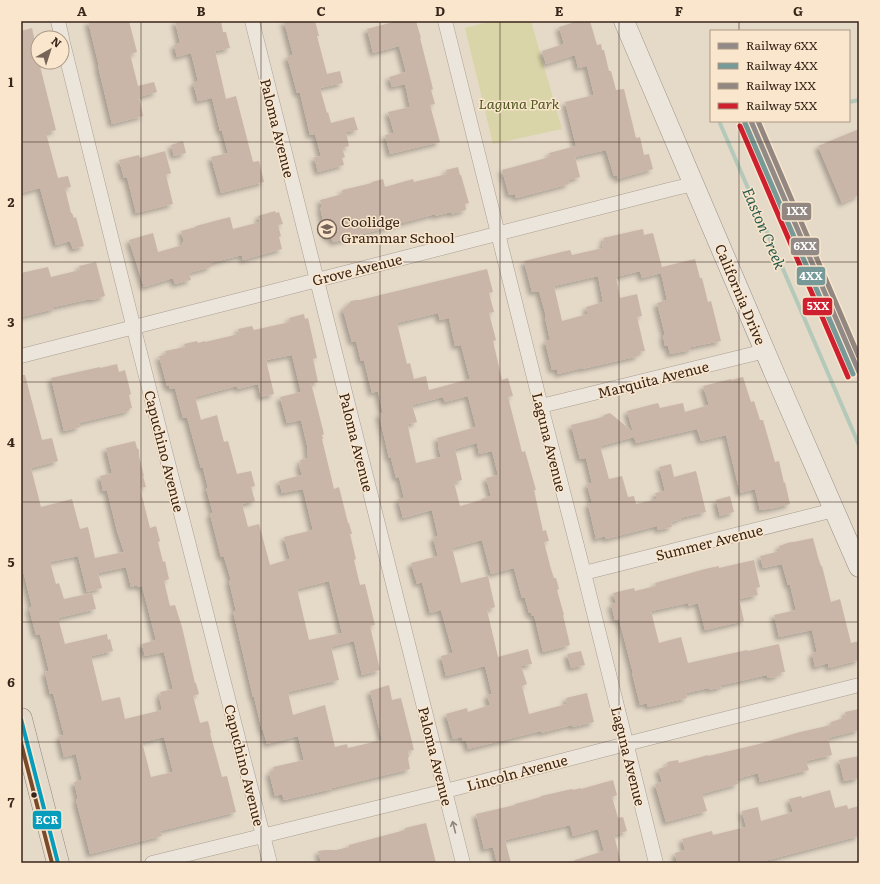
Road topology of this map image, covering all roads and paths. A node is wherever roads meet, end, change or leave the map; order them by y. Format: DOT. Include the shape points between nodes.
graph roads {
  1 [pos="252,21"];
  2 [pos="445,21"];
  3 [pos="624,21"];
  4 [pos="70,70"];
  5 [pos="694,184"];
  6 [pos="498,233"];
  7 [pos="316,280"];
  8 [pos="133,327"];
  9 [pos="765,351"];
  10 [pos="21,356"];
  11 [pos="541,406"];
  12 [pos="834,510"];
  13 [pos="859,567"];
  14 [pos="584,574"];
  15 [pos="859,685"];
  16 [pos="21,719"];
  17 [pos="626,744"];
  18 [pos="444,791"];
  19 [pos="263,836"];
  20 [pos="58,863"];
  21 [pos="152,863"];
  22 [pos="270,863"];
  23 [pos="462,863"];
  24 [pos="656,863"];
  1 -- 7 [label="street, Paloma Avenue"];
  2 -- 6 [label="street, Laguna Avenue"];
  3 -- 5 [label="street, California Drive"];
  4 -- 8 [label="street, Capuchino Avenue"];
  5 -- 6 [label="street, Grove Avenue"];
  5 -- 9 [label="street, California Drive"];
  6 -- 7 [label="street, Grove Avenue"];
  6 -- 11 [label="street, Laguna Avenue"];
  7 -- 8 [label="street, Grove Avenue"];
  7 -- 18 [label="street, Paloma Avenue"];
  8 -- 10 [label="street, Grove Avenue"];
  8 -- 19 [label="street, Capuchino Avenue"];
  9 -- 11 [label="street, Marquita Avenue"];
  9 -- 12 [label="street, California Drive"];
  11 -- 14 [label="street, Laguna Avenue"];
  12 -- 13 [label="street, California Drive"];
  12 -- 14 [label="street, Summer Avenue"];
  14 -- 17 [label="street, Laguna Avenue"];
  15 -- 17 [label="street, Lincoln Avenue"];
  16 -- 20 [label="main road"];
  17 -- 18 [label="street, Lincoln Avenue"];
  17 -- 24 [label="street, Laguna Avenue"];
  18 -- 19 [label="street, Lincoln Avenue"];
  23 -- 18 [label="street, Paloma Avenue, one-way"];
  19 -- 21 [label="street, Lincoln Avenue"];
  19 -- 22 [label="street, Capuchino Avenue"];
}
